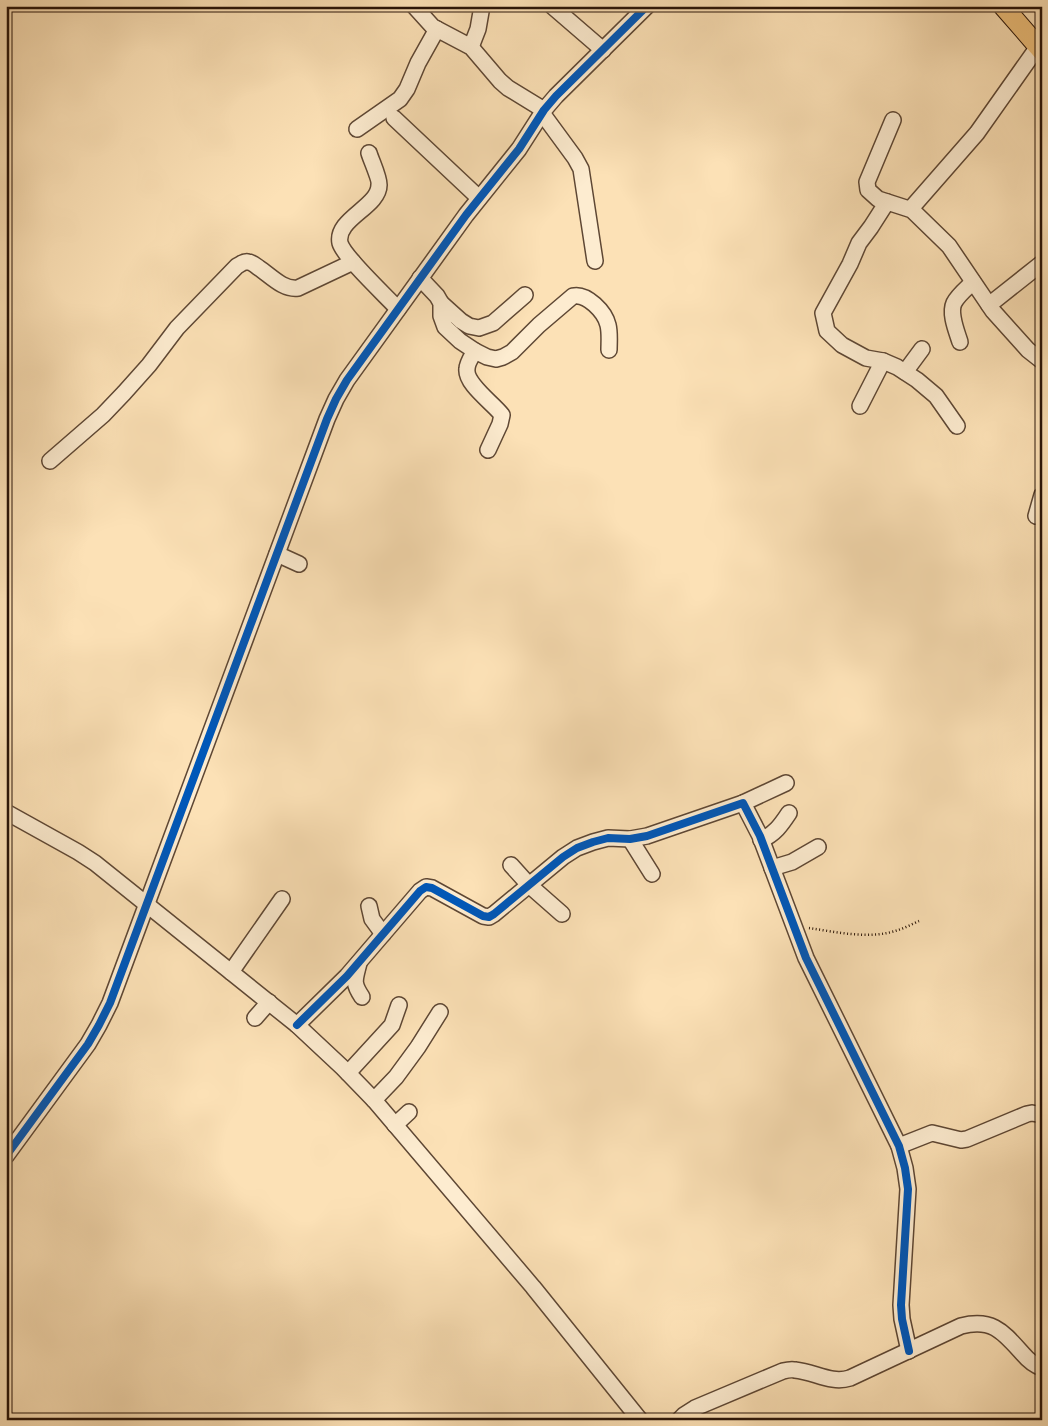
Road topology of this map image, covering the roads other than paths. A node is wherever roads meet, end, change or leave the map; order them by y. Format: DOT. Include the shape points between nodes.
graph roads {
  1 [pos="414,6"];
  2 [pos="482,6"];
  3 [pos="552,6"];
  4 [pos="647,6"];
  5 [pos="1003,6"];
  6 [pos="437,29"];
  7 [pos="1040,46"];
  8 [pos="471,47"];
  9 [pos="603,50"];
  10 [pos="543,112"];
  11 [pos="394,118"];
  12 [pos="893,120"];
  13 [pos="357,129"];
  14 [pos="369,153"];
  15 [pos="479,198"];
  16 [pos="887,202"];
  17 [pos="912,210"];
  18 [pos="596,261"];
  19 [pos="353,262"];
  20 [pos="1042,263"];
  21 [pos="420,278"];
  22 [pos="973,282"];
  23 [pos="525,295"];
  24 [pos="441,303"];
  25 [pos="989,305"];
  26 [pos="398,309"];
  27 [pos="960,342"];
  28 [pos="922,349"];
  29 [pos="475,350"];
  30 [pos="609,350"];
  31 [pos="883,361"];
  32 [pos="1042,361"];
  33 [pos="905,372"];
  34 [pos="860,406"];
  35 [pos="957,426"];
  36 [pos="488,450"];
  37 [pos="50,461"];
  38 [pos="1042,495"];
  39 [pos="1036,516"];
  40 [pos="277,554"];
  41 [pos="299,564"];
  42 [pos="786,783"];
  43 [pos="743,803"];
  44 [pos="6,812"];
  45 [pos="789,813"];
  46 [pos="630,839"];
  47 [pos="761,840"];
  48 [pos="818,847"];
  49 [pos="511,866"];
  50 [pos="772,868"];
  51 [pos="652,874"];
  52 [pos="529,885"];
  53 [pos="282,899"];
  54 [pos="146,904"];
  55 [pos="369,906"];
  56 [pos="562,914"];
  57 [pos="383,934"];
  58 [pos="360,962"];
  59 [pos="231,972"];
  60 [pos="362,998"];
  61 [pos="269,1002"];
  62 [pos="399,1005"];
  63 [pos="440,1012"];
  64 [pos="255,1018"];
  65 [pos="297,1025"];
  66 [pos="348,1074"];
  67 [pos="374,1100"];
  68 [pos="409,1112"];
  69 [pos="1042,1115"];
  70 [pos="395,1125"];
  71 [pos="899,1146"];
  72 [pos="6,1156"];
  73 [pos="909,1351"];
  74 [pos="1042,1368"];
  75 [pos="640,1420"];
  76 [pos="679,1420"];
  1 -- 6 [label="street"];
  2 -- 8 [label="street"];
  3 -- 9 [label="street"];
  4 -- 9 [label="street"];
  5 -- 7 [label="main road"];
  6 -- 8 [label="street"];
  6 -- 13 [label="street" via="400,99"];
  7 -- 17 [label="street" via="976,133"];
  8 -- 10 [label="street" via="500,81"];
  9 -- 10 [label="street"];
  10 -- 15 [label="street" via="519,149"];
  10 -- 18 [label="street" via="580,169"];
  11 -- 15 [label="street"];
  12 -- 16 [label="street" via="867,182 868,190"];
  14 -- 19 [label="street" via="380,184 379,191 340,232 343,250"];
  15 -- 21 [label="street"];
  16 -- 17 [label="street"];
  16 -- 31 [label="street" via="859,242 823,313 827,331 842,345 866,358"];
  17 -- 22 [label="street" via="948,246"];
  19 -- 26 [label="street"];
  19 -- 37 [label="street" via="292,289 255,264 243,262 177,328 124,393"];
  20 -- 25 [label="street"];
  21 -- 24 [label="street"];
  21 -- 26 [label="street"];
  22 -- 25 [label="street"];
  22 -- 27 [label="street" via="954,302 954,324"];
  23 -- 24 [label="street" via="493,323 479,328 461,321"];
  24 -- 29 [label="street" via="445,327"];
  25 -- 32 [label="street" via="1028,350"];
  26 -- 40 [label="street" via="336,399"];
  28 -- 33 [label="street"];
  29 -- 30 [label="street" via="487,357 503,357 572,296 578,295 602,313 608,324"];
  29 -- 36 [label="street" via="467,367 469,380 502,415"];
  31 -- 33 [label="street"];
  31 -- 34 [label="street"];
  33 -- 35 [label="street" via="936,396"];
  38 -- 39 [label="street"];
  40 -- 41 [label="street"];
  40 -- 54 [label="street"];
  42 -- 43 [label="street"];
  43 -- 46 [label="street"];
  43 -- 47 [label="street"];
  44 -- 54 [label="street" via="78,852"];
  45 -- 47 [label="street" via="777,830"];
  46 -- 51 [label="street"];
  46 -- 52 [label="street" via="608,838 577,848"];
  47 -- 50 [label="street"];
  48 -- 50 [label="street" via="792,862"];
  49 -- 52 [label="street"];
  50 -- 71 [label="street" via="806,958"];
  52 -- 56 [label="street"];
  52 -- 57 [label="street" via="489,917 426,887"];
  53 -- 59 [label="street"];
  54 -- 59 [label="street"];
  54 -- 72 [label="street" via="110,1004 99,1025"];
  55 -- 57 [label="street" via="372,920"];
  57 -- 58 [label="street"];
  58 -- 60 [label="street" via="355,981"];
  58 -- 65 [label="street"];
  59 -- 61 [label="street"];
  61 -- 64 [label="street"];
  61 -- 65 [label="street"];
  62 -- 66 [label="street" via="392,1025"];
  63 -- 67 [label="street" via="396,1077"];
  65 -- 66 [label="street"];
  66 -- 67 [label="street"];
  67 -- 70 [label="street"];
  68 -- 70 [label="street"];
  69 -- 71 [label="street" via="1027,1114 968,1139 932,1133"];
  70 -- 75 [label="street" via="533,1287"];
  71 -- 73 [label="street" via="908,1189 901,1305"];
  73 -- 74 [label="street" via="961,1326 986,1324 997,1329 1029,1361"];
  73 -- 76 [label="street" via="842,1380 794,1369 783,1371 695,1408"];
}
